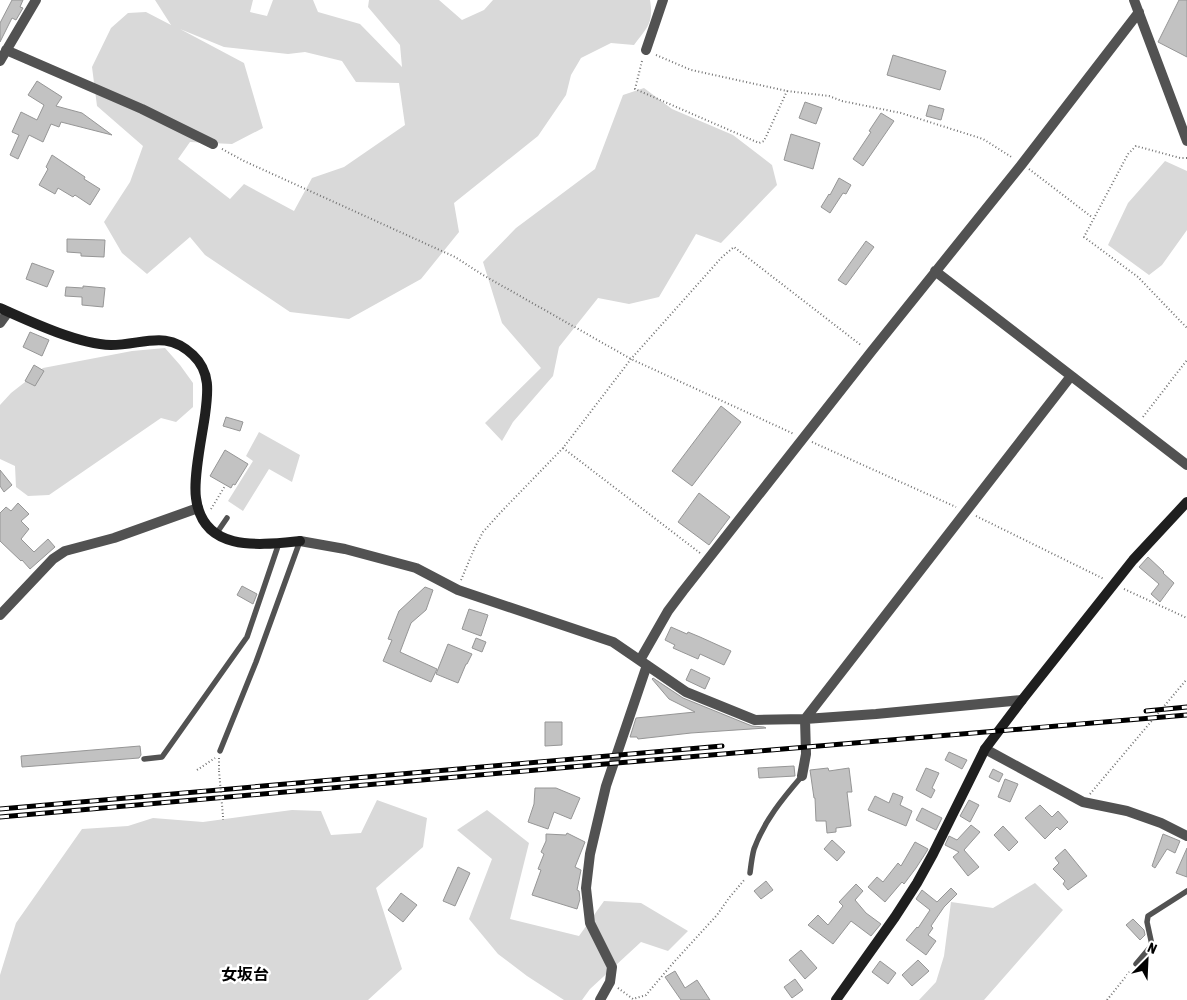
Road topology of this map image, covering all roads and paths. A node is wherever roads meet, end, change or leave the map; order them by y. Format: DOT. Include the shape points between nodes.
graph roads {
  1 [pos="36,0"];
  2 [pos="664,0"];
  3 [pos="1134,0"];
  4 [pos="1139,12"];
  5 [pos="6,50"];
  6 [pos="646,50"];
  7 [pos="0,61"];
  8 [pos="788,91"];
  9 [pos="1187,141"];
  10 [pos="213,144"];
  11 [pos="1187,158"];
  12 [pos="1022,164"];
  13 [pos="1093,218"];
  14 [pos="935,271"];
  15 [pos="4,310"];
  16 [pos="0,323"];
  17 [pos="1187,328"];
  18 [pos="870,352"];
  19 [pos="631,359"];
  20 [pos="1187,360"];
  21 [pos="1071,376"];
  22 [pos="1136,426"];
  23 [pos="803,438"];
  24 [pos="563,448"];
  25 [pos="1187,465"];
  26 [pos="225,486"];
  27 [pos="1187,502"];
  28 [pos="198,508"];
  29 [pos="211,508"];
  30 [pos="966,511"];
  31 [pos="228,518"];
  32 [pos="216,534"];
  33 [pos="300,540"];
  34 [pos="279,543"];
  35 [pos="708,559"];
  36 [pos="1114,584"];
  37 [pos="458,590"];
  38 [pos="0,615"];
  39 [pos="1187,618"];
  40 [pos="644,662"];
  41 [pos="1187,680"];
  42 [pos="1022,700"];
  43 [pos="805,719"];
  44 [pos="985,749"];
  45 [pos="219,755"];
  46 [pos="144,759"];
  47 [pos="197,770"];
  48 [pos="802,776"];
  49 [pos="1083,802"];
  50 [pos="223,818"];
  51 [pos="1187,836"];
  52 [pos="750,873"];
  53 [pos="1187,891"];
  54 [pos="1136,964"];
  55 [pos="610,982"];
  56 [pos="600,1000"];
  57 [pos="836,1000"];
  58 [pos="1107,1000"];
  1 -- 5 [label="street"];
  2 -- 6 [label="street"];
  3 -- 4 [label="street"];
  4 -- 9 [label="street"];
  4 -- 12 [label="street"];
  5 -- 7 [label="street"];
  5 -- 10 [label="street" via="142,109"];
  6 -- 8 [label="path" via="691,70"];
  6 -- 8 [label="path" via="635,89 759,143 764,141"];
  8 -- 12 [label="path" via="829,96 960,131 983,139"];
  10 -- 19 [label="path" via="454,257"];
  11 -- 13 [label="path" via="1136,146 1128,154"];
  12 -- 13 [label="path"];
  12 -- 14 [label="street"];
  13 -- 17 [label="path" via="1084,237 1138,277"];
  14 -- 18 [label="street"];
  14 -- 21 [label="street"];
  15 -- 16 [label="street"];
  15 -- 28 [label="street" via="77,339 109,345 167,340 193,355 204,367 208,380 196,488"];
  18 -- 19 [label="path" via="734,247"];
  18 -- 23 [label="street"];
  19 -- 23 [label="path"];
  19 -- 24 [label="path"];
  20 -- 22 [label="path"];
  21 -- 22 [label="street"];
  21 -- 30 [label="street"];
  22 -- 25 [label="street"];
  23 -- 30 [label="path"];
  23 -- 35 [label="street"];
  24 -- 35 [label="path"];
  24 -- 37 [label="path" via="483,532"];
  26 -- 29 [label="path"];
  27 -- 36 [label="street"];
  28 -- 32 [label="street"];
  28 -- 38 [label="street" via="114,538 65,551 53,559"];
  30 -- 36 [label="path"];
  30 -- 43 [label="street"];
  31 -- 32 [label="lane"];
  32 -- 34 [label="street" via="230,541"];
  33 -- 34 [label="street"];
  33 -- 37 [label="street" via="416,568"];
  33 -- 45 [label="lane"];
  34 -- 46 [label="lane" via="247,637 162,757"];
  35 -- 40 [label="street" via="668,611"];
  36 -- 39 [label="path"];
  36 -- 42 [label="street"];
  37 -- 40 [label="street" via="613,642"];
  40 -- 43 [label="street" via="686,692 755,720"];
  40 -- 55 [label="street" via="606,786 590,854 586,888 590,923 612,967"];
  41 -- 49 [label="path"];
  42 -- 43 [label="street"];
  42 -- 44 [label="street"];
  43 -- 48 [label="street" via="806,754"];
  44 -- 49 [label="street"];
  44 -- 57 [label="street" via="916,883"];
  45 -- 47 [label="path"];
  45 -- 50 [label="path, bridge"];
  48 -- 52 [label="lane" via="775,809 764,829 754,850"];
  49 -- 51 [label="street" via="1127,811"];
  52 -- 55 [label="path" via="646,995 633,999"];
  53 -- 54 [label="lane" via="1148,916 1152,945"];
  54 -- 58 [label="path"];
  55 -- 56 [label="street"];
}
